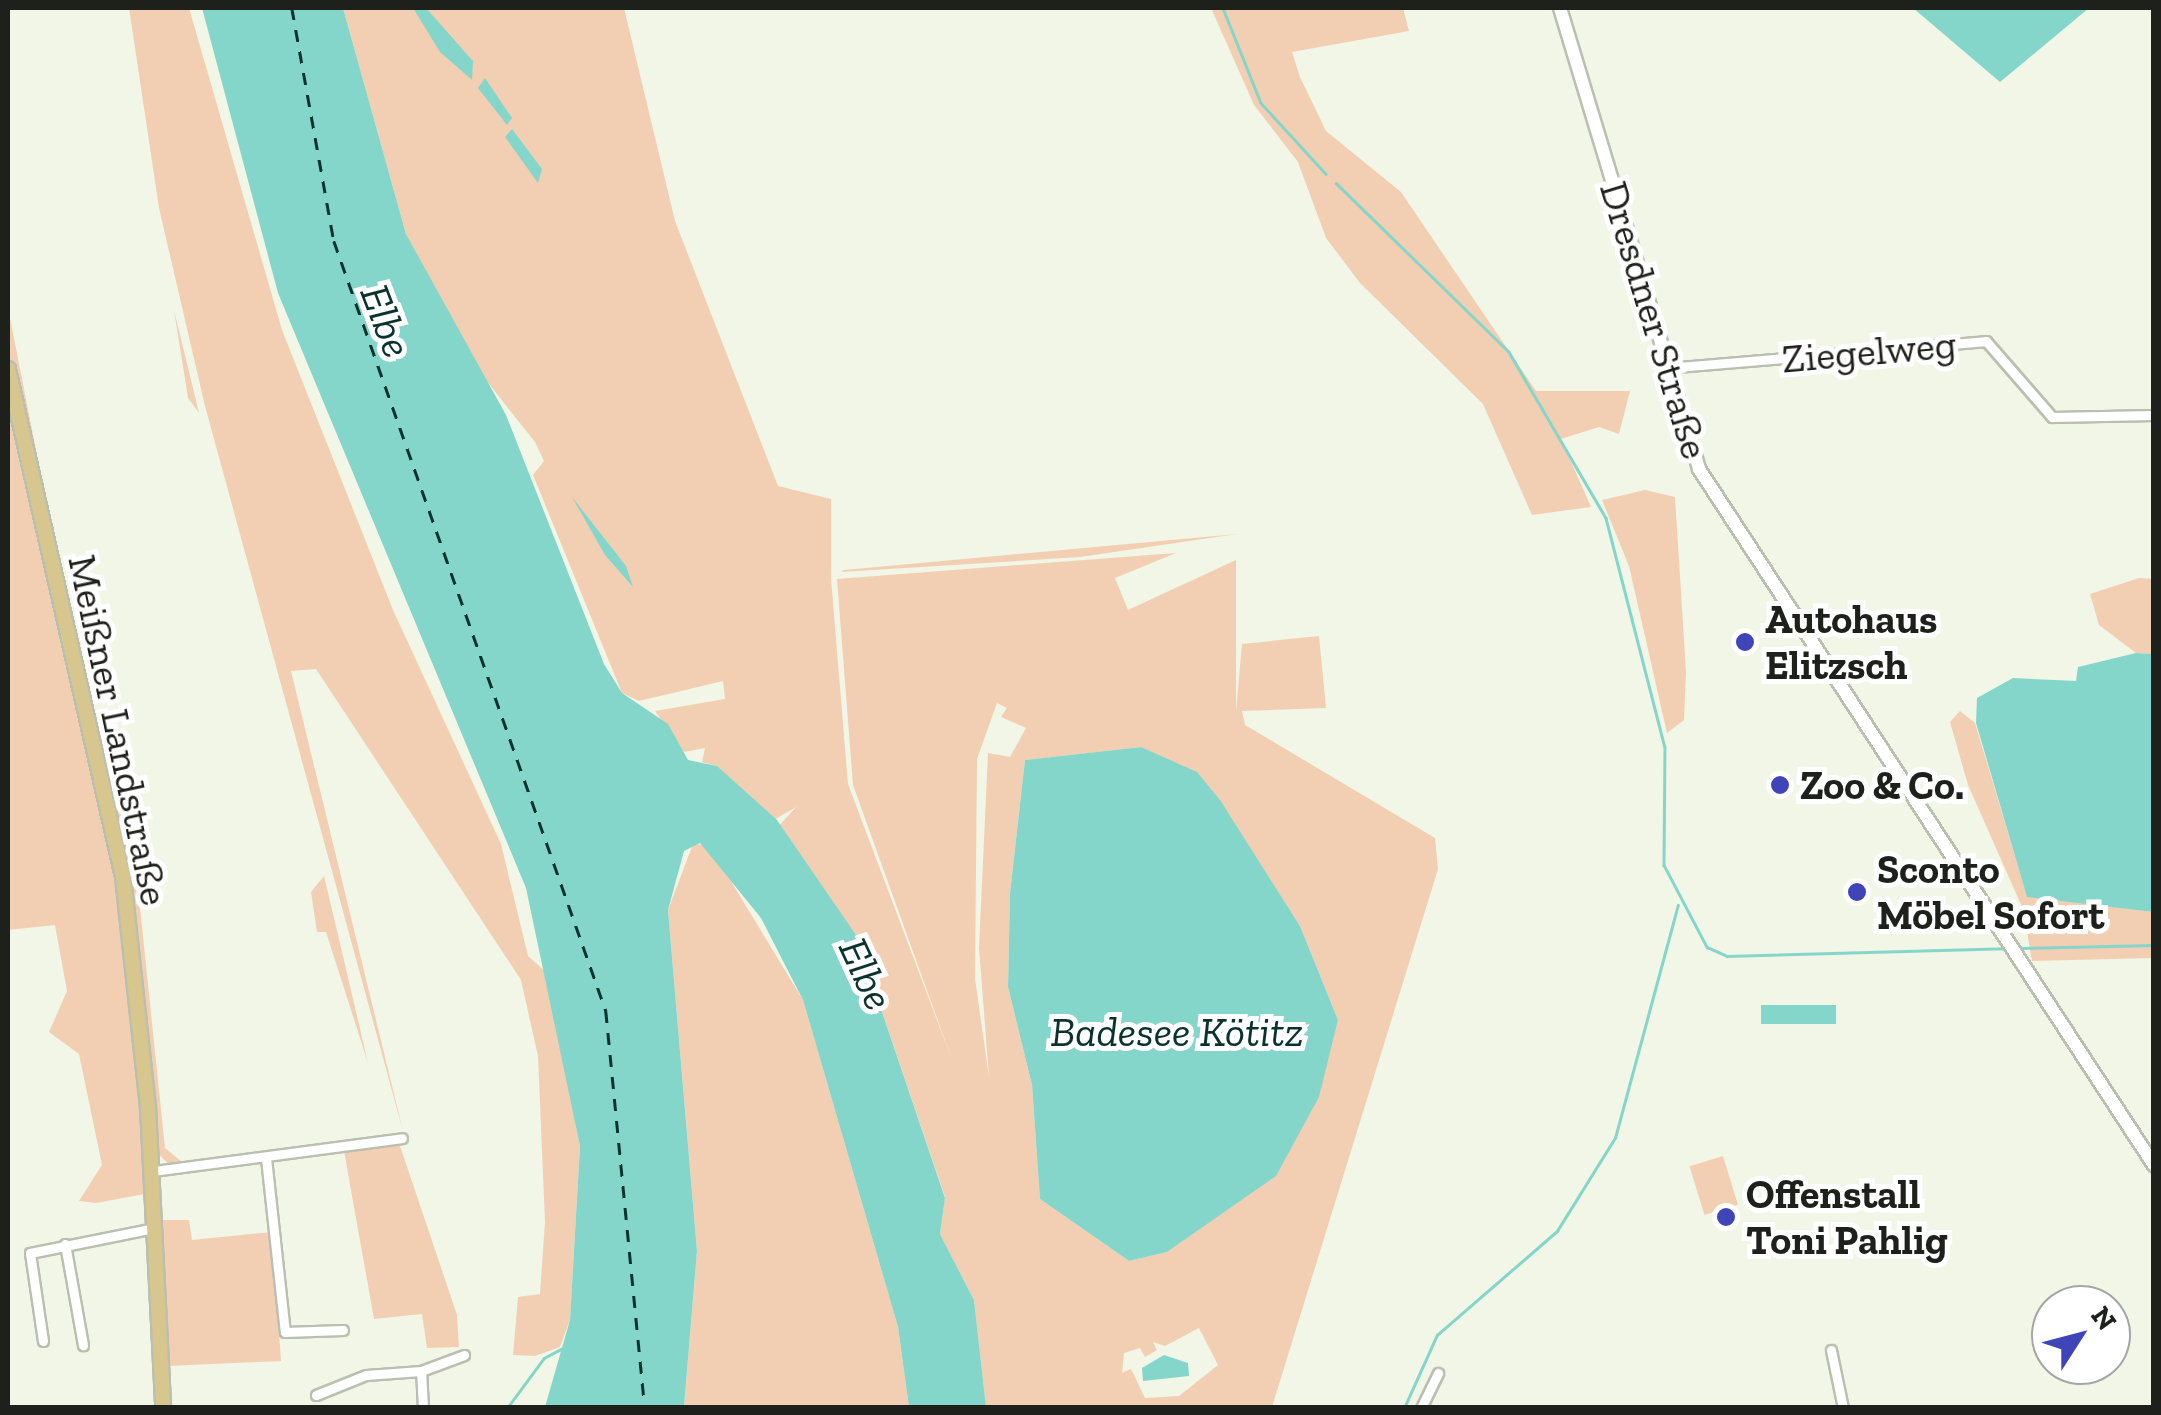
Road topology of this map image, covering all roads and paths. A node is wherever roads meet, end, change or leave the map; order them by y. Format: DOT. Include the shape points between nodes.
graph roads {
  1 [pos="1560,8"];
  2 [pos="1666,368"];
  3 [pos="8,369"];
  4 [pos="2154,415"];
  5 [pos="402,1138"];
  6 [pos="266,1158"];
  7 [pos="2154,1165"];
  8 [pos="153,1172"];
  9 [pos="155,1228"];
  10 [pos="65,1244"];
  11 [pos="343,1330"];
  12 [pos="43,1341"];
  13 [pos="82,1345"];
  14 [pos="1832,1350"];
  15 [pos="464,1355"];
  16 [pos="420,1371"];
  17 [pos="1438,1373"];
  18 [pos="316,1395"];
  19 [pos="163,1408"];
  20 [pos="423,1408"];
  21 [pos="1421,1408"];
  22 [pos="1843,1408"];
  1 -- 2 [label="main road, Dresdner Straße"];
  2 -- 4 [label="street, Ziegelweg" via="1986,341 2052,416"];
  2 -- 7 [label="main road, Dresdner Straße" via="1700,469"];
  3 -- 8 [label="main road, Meißner Landstraße" via="123,877"];
  5 -- 6 [label="street"];
  6 -- 8 [label="street"];
  6 -- 11 [label="street" via="285,1332"];
  8 -- 9 [label="main road, Meißner Landstraße"];
  9 -- 10 [label="street"];
  9 -- 19 [label="main road, Meißner Landstraße"];
  10 -- 12 [label="street" via="30,1253"];
  10 -- 13 [label="street"];
  14 -- 22 [label="street"];
  15 -- 16 [label="street"];
  16 -- 18 [label="street" via="366,1375"];
  16 -- 20 [label="street"];
  17 -- 21 [label="street"];
}
